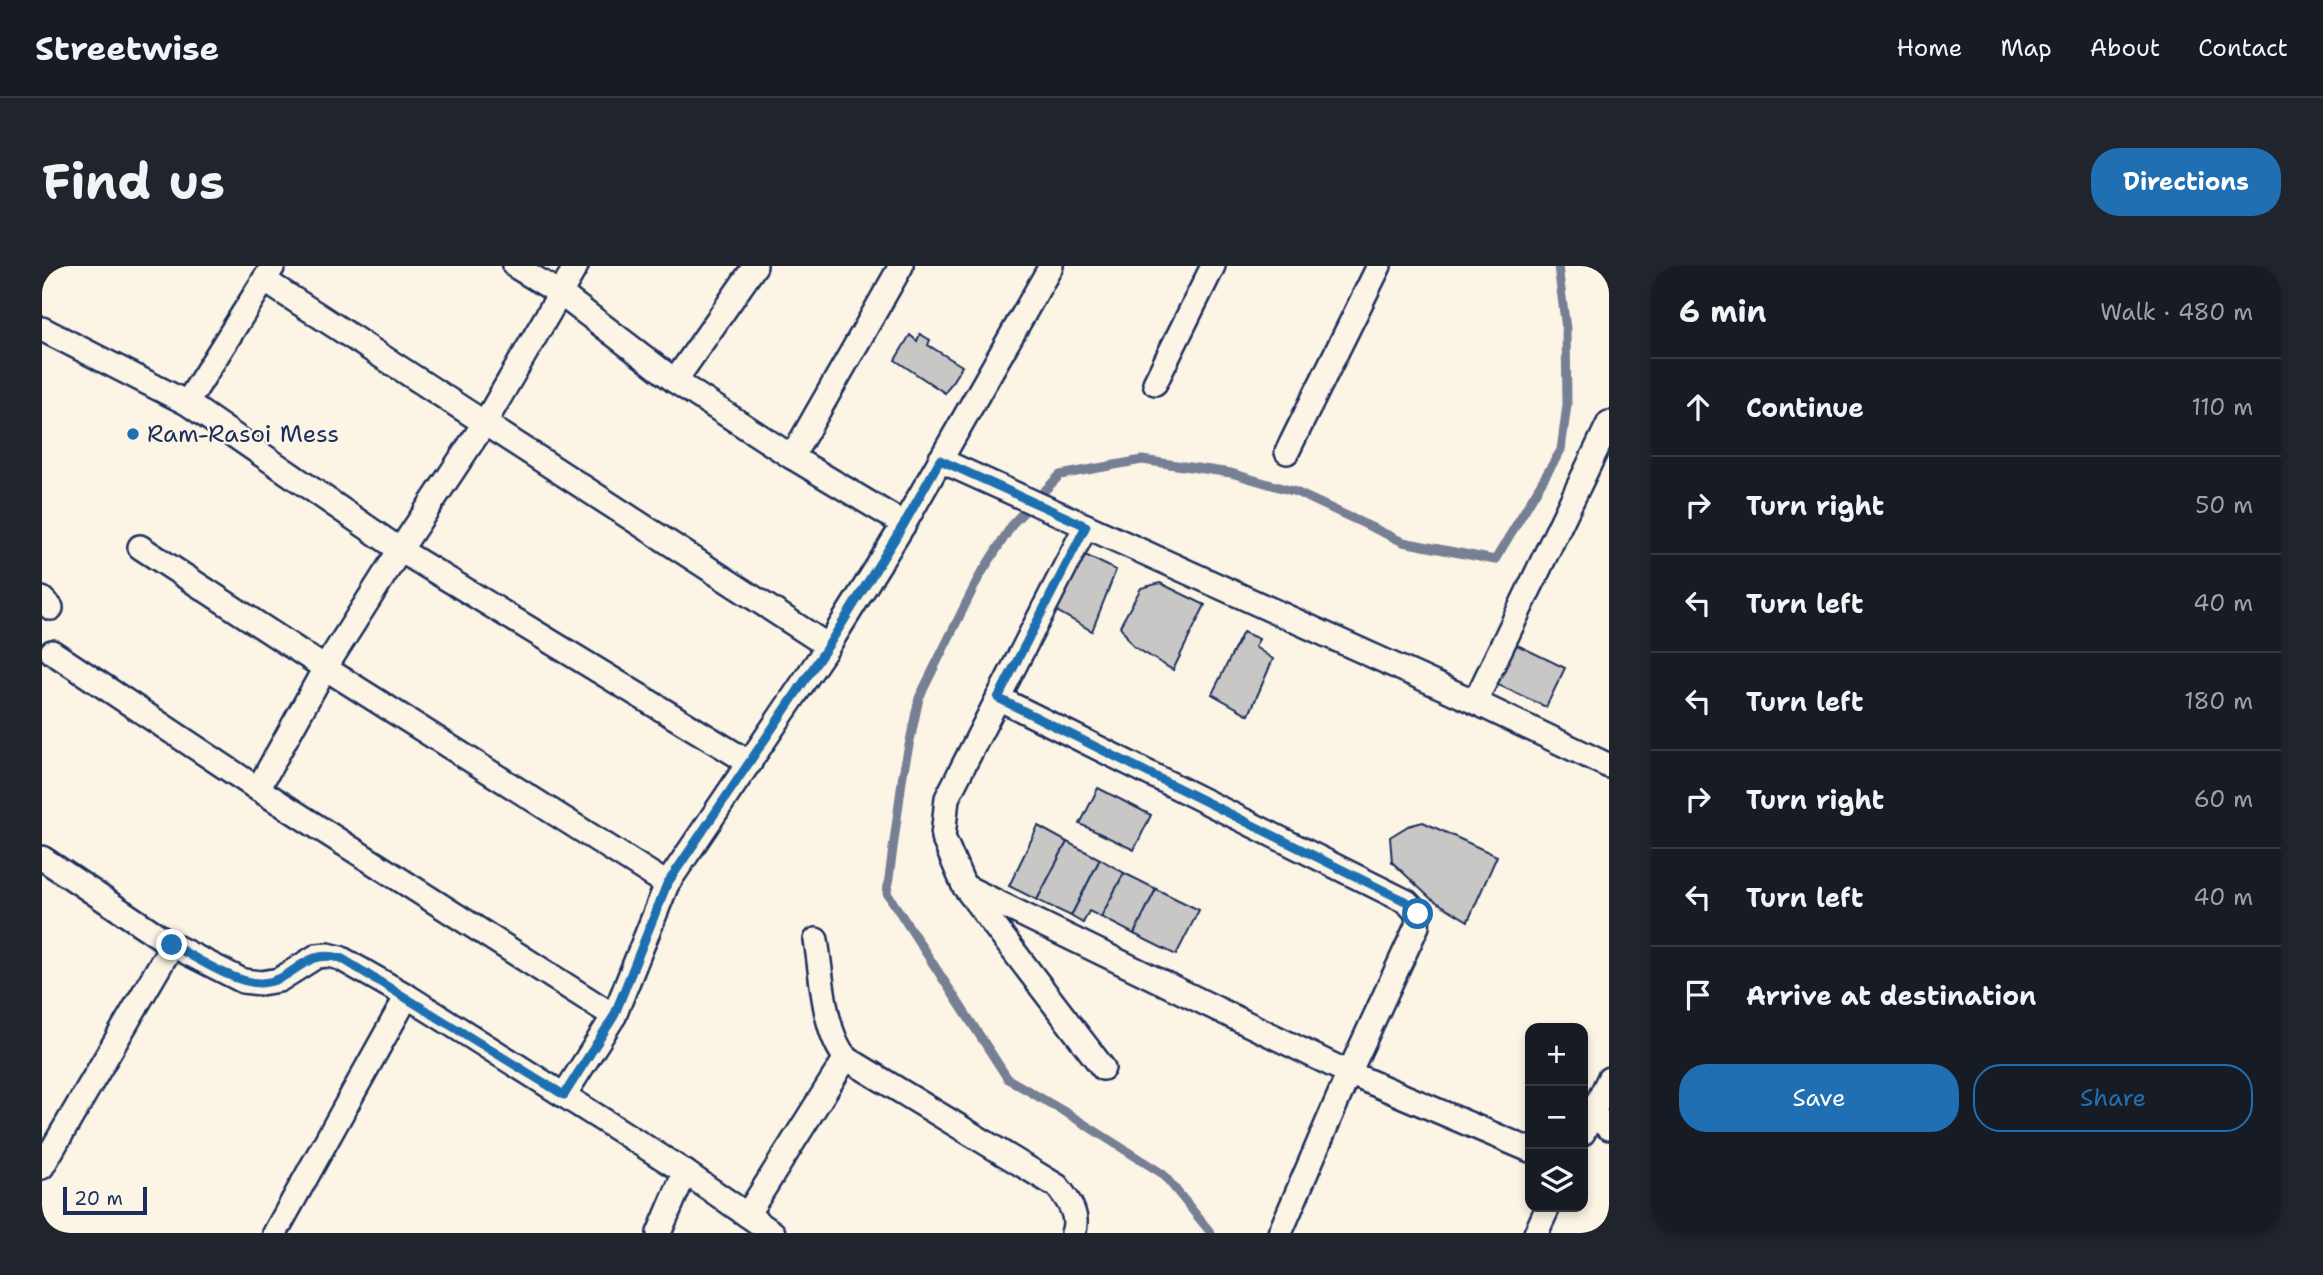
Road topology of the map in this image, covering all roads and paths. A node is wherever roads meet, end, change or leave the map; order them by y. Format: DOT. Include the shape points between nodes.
graph roads {
  1 [pos="515,266"];
  2 [pos="576,266"];
  3 [pos="755,266"];
  4 [pos="901,266"];
  5 [pos="1051,266"];
  6 [pos="1213,266"];
  7 [pos="1379,266"];
  8 [pos="269,273"];
  9 [pos="561,294"];
  10 [pos="42,329"];
  11 [pos="675,381"];
  12 [pos="1155,383"];
  13 [pos="187,403"];
  14 [pos="1609,423"];
  15 [pos="484,424"];
  16 [pos="1287,452"];
  17 [pos="792,457"];
  18 [pos="940,460"];
  19 [pos="904,524"];
  20 [pos="1086,526"];
  21 [pos="139,547"];
  22 [pos="400,550"];
  23 [pos="828,646"];
  24 [pos="52,652"];
  25 [pos="325,668"];
  26 [pos="998,698"];
  27 [pos="1475,702"];
  28 [pos="750,763"];
  29 [pos="1609,766"];
  30 [pos="258,789"];
  31 [pos="42,858"];
  32 [pos="667,884"];
  33 [pos="964,886"];
  34 [pos="816,940"];
  35 [pos="172,945"];
  36 [pos="407,996"];
  37 [pos="614,1016"];
  38 [pos="846,1058"];
  39 [pos="1103,1068"];
  40 [pos="1349,1073"];
  41 [pos="1609,1079"];
  42 [pos="564,1095"];
  43 [pos="1594,1125"];
  44 [pos="1528,1149"];
  45 [pos="42,1167"];
  46 [pos="685,1172"];
  47 [pos="1546,1212"];
  48 [pos="747,1214"];
  49 [pos="275,1233"];
  50 [pos="659,1233"];
  51 [pos="773,1233"];
  52 [pos="1073,1233"];
  53 [pos="1280,1233"];
  54 [pos="1536,1233"];
  1 -- 9 [label="street"];
  2 -- 9 [label="street"];
  3 -- 11 [label="street"];
  4 -- 17 [label="street"];
  5 -- 18 [label="street"];
  6 -- 12 [label="street"];
  7 -- 16 [label="street"];
  8 -- 13 [label="street"];
  8 -- 15 [label="street"];
  9 -- 11 [label="street"];
  9 -- 15 [label="street"];
  10 -- 13 [label="street"];
  11 -- 17 [label="street"];
  13 -- 22 [label="street"];
  14 -- 27 [label="street"];
  15 -- 22 [label="street"];
  15 -- 23 [label="street"];
  17 -- 19 [label="street"];
  18 -- 19 [label="street"];
  18 -- 20 [label="street"];
  19 -- 23 [label="street"];
  20 -- 26 [label="street"];
  20 -- 27 [label="street"];
  21 -- 25 [label="street"];
  22 -- 25 [label="street"];
  22 -- 28 [label="street"];
  23 -- 28 [label="street"];
  24 -- 30 [label="street"];
  25 -- 30 [label="street"];
  25 -- 32 [label="street"];
  26 -- 33 [label="street" via="947,798 943,837"];
  26 -- 40 [label="street" via="1415,909 1417,926"];
  27 -- 29 [label="street"];
  28 -- 32 [label="street"];
  30 -- 37 [label="street"];
  31 -- 35 [label="street"];
  32 -- 37 [label="street"];
  33 -- 39 [label="street"];
  33 -- 40 [label="street"];
  34 -- 38 [label="street" via="831,1033"];
  35 -- 36 [label="street" via="243,981 261,983 328,954"];
  35 -- 45 [label="street"];
  36 -- 42 [label="street"];
  36 -- 49 [label="street"];
  37 -- 42 [label="street"];
  38 -- 48 [label="street"];
  38 -- 52 [label="street" via="1057,1186 1074,1211"];
  40 -- 44 [label="street"];
  40 -- 53 [label="street"];
  41 -- 43 [label="street"];
  42 -- 46 [label="street"];
  46 -- 48 [label="street"];
  46 -- 50 [label="street"];
  47 -- 54 [label="street"];
  48 -- 51 [label="street"];
}
